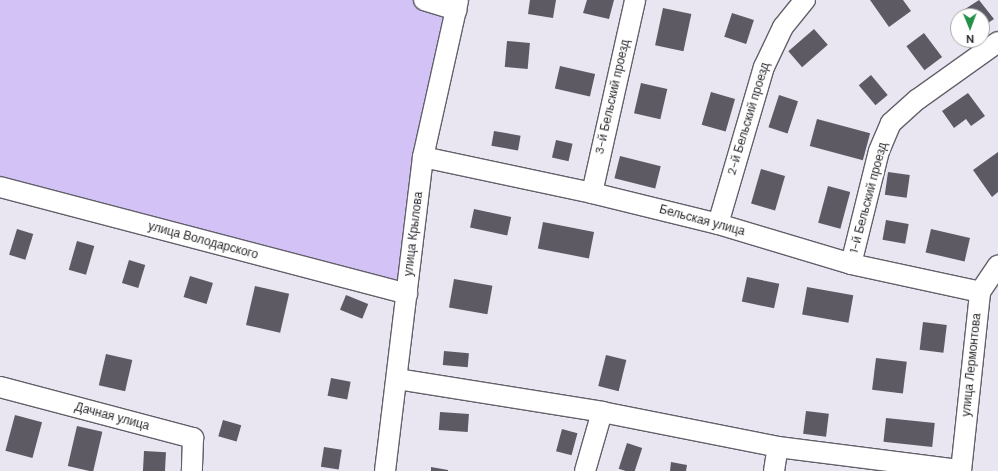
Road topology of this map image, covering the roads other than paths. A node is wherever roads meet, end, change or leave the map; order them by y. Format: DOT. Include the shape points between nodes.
graph roads {
  1 [pos="424,0"];
  2 [pos="635,0"];
  3 [pos="805,0"];
  4 [pos="457,5"];
  5 [pos="998,42"];
  6 [pos="423,157"];
  7 [pos="0,187"];
  8 [pos="592,193"];
  9 [pos="718,224"];
  10 [pos="851,264"];
  11 [pos="998,265"];
  12 [pos="980,292"];
  13 [pos="407,294"];
  14 [pos="397,380"];
  15 [pos="0,387"];
  16 [pos="602,412"];
  17 [pos="778,447"];
  18 [pos="961,470"];
  19 [pos="192,471"];
  20 [pos="385,471"];
  21 [pos="585,471"];
  22 [pos="774,471"];
  1 -- 4 [label="street"];
  2 -- 8 [label="street, 3-й Бельский проезд"];
  3 -- 9 [label="street, 2-й Бельский проезд" via="783,27 764,67"];
  4 -- 6 [label="street, улица Крылова"];
  5 -- 10 [label="street, 1-й Бельский проезд" via="918,99 891,123 879,151"];
  6 -- 8 [label="street, Бельская улица"];
  6 -- 13 [label="street, улица Крылова"];
  7 -- 13 [label="street, улица Володарского"];
  8 -- 9 [label="street, Бельская улица"];
  9 -- 10 [label="street, Бельская улица"];
  10 -- 12 [label="street, Бельская улица"];
  11 -- 12 [label="street, улица Лермонтова"];
  12 -- 18 [label="street, улица Лермонтова"];
  13 -- 14 [label="street, улица Крылова"];
  14 -- 16 [label="street"];
  14 -- 20 [label="street, улица Крылова"];
  15 -- 19 [label="street, Дачная улица" via="193,438"];
  16 -- 17 [label="street"];
  16 -- 21 [label="street"];
  17 -- 18 [label="street"];
  17 -- 22 [label="street"];
}
